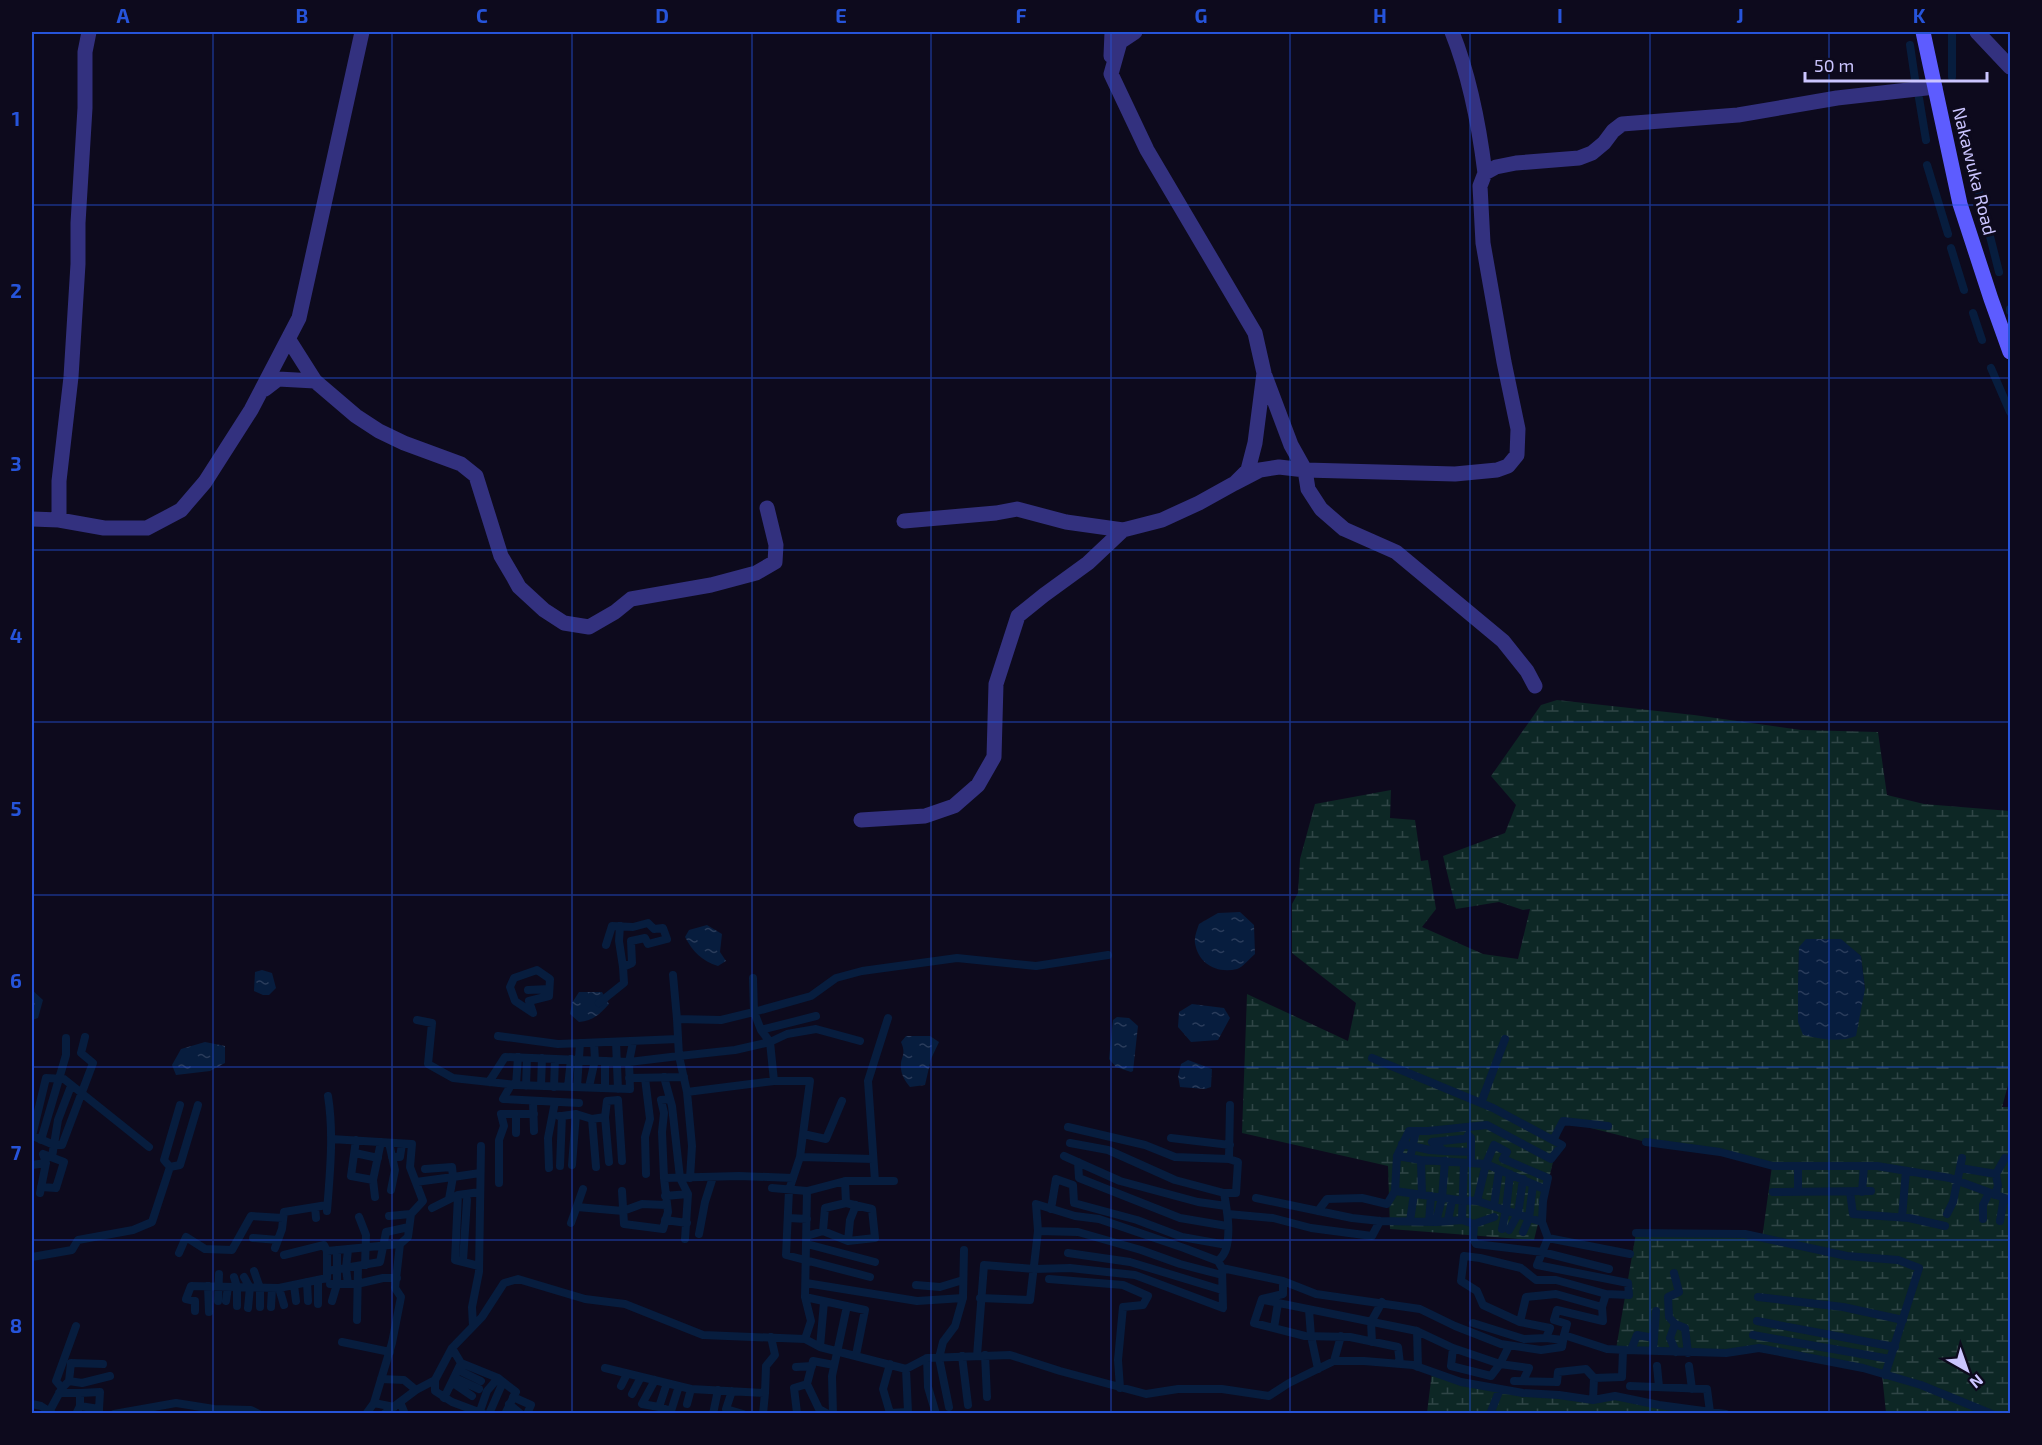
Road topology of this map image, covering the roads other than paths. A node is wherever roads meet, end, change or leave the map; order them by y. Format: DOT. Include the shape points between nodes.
graph roads {
  1 [pos="89,32"];
  2 [pos="362,32"];
  3 [pos="1112,32"];
  4 [pos="1135,32"];
  5 [pos="1452,32"];
  6 [pos="1923,32"];
  7 [pos="1977,32"];
  8 [pos="2010,67"];
  9 [pos="1111,74"];
  10 [pos="1935,87"];
  11 [pos="1485,173"];
  12 [pos="288,340"];
  13 [pos="2010,352"];
  14 [pos="1264,373"];
  15 [pos="315,381"];
  16 [pos="260,393"];
  17 [pos="1305,470"];
  18 [pos="1235,483"];
  19 [pos="767,508"];
  20 [pos="32,519"];
  21 [pos="59,520"];
  22 [pos="904,521"];
  23 [pos="1123,530"];
  24 [pos="1535,686"];
  25 [pos="861,820"];
  1 -- 21 [label="street" via="71,377 59,482"];
  2 -- 12 [label="street" via="299,318"];
  3 -- 9 [label="street"];
  4 -- 9 [label="street" via="1120,42"];
  5 -- 11 [label="street" via="1462,56"];
  6 -- 10 [label="main road, Nakawuka Road"];
  7 -- 8 [label="street"];
  9 -- 14 [label="street" via="1147,150 1255,333"];
  10 -- 11 [label="street" via="1738,115 1622,124 1592,153 1579,158 1516,163"];
  10 -- 13 [label="main road, Nakawuka Road" via="1960,204"];
  11 -- 17 [label="street" via="1480,186 1483,243 1518,429 1517,454 1508,466 1497,470 1455,474"];
  12 -- 15 [label="street"];
  12 -- 16 [label="street"];
  14 -- 17 [label="street" via="1291,445"];
  14 -- 18 [label="street" via="1256,442 1248,470"];
  15 -- 16 [label="street" via="278,379"];
  15 -- 19 [label="street" via="379,431 461,464 476,476 501,556 519,587 564,623 589,627 631,599 756,573 775,562 776,545"];
  16 -- 21 [label="street" via="206,482 181,510 147,528 104,528"];
  17 -- 18 [label="street" via="1260,470"];
  17 -- 24 [label="street" via="1308,489 1321,509 1344,529 1396,552 1503,641"];
  18 -- 23 [label="street" via="1162,520"];
  20 -- 21 [label="street"];
  22 -- 23 [label="street" via="1017,509 1066,522"];
  23 -- 25 [label="street" via="1088,563 1018,616 996,684 994,758 978,785 954,806 925,816"];
}
